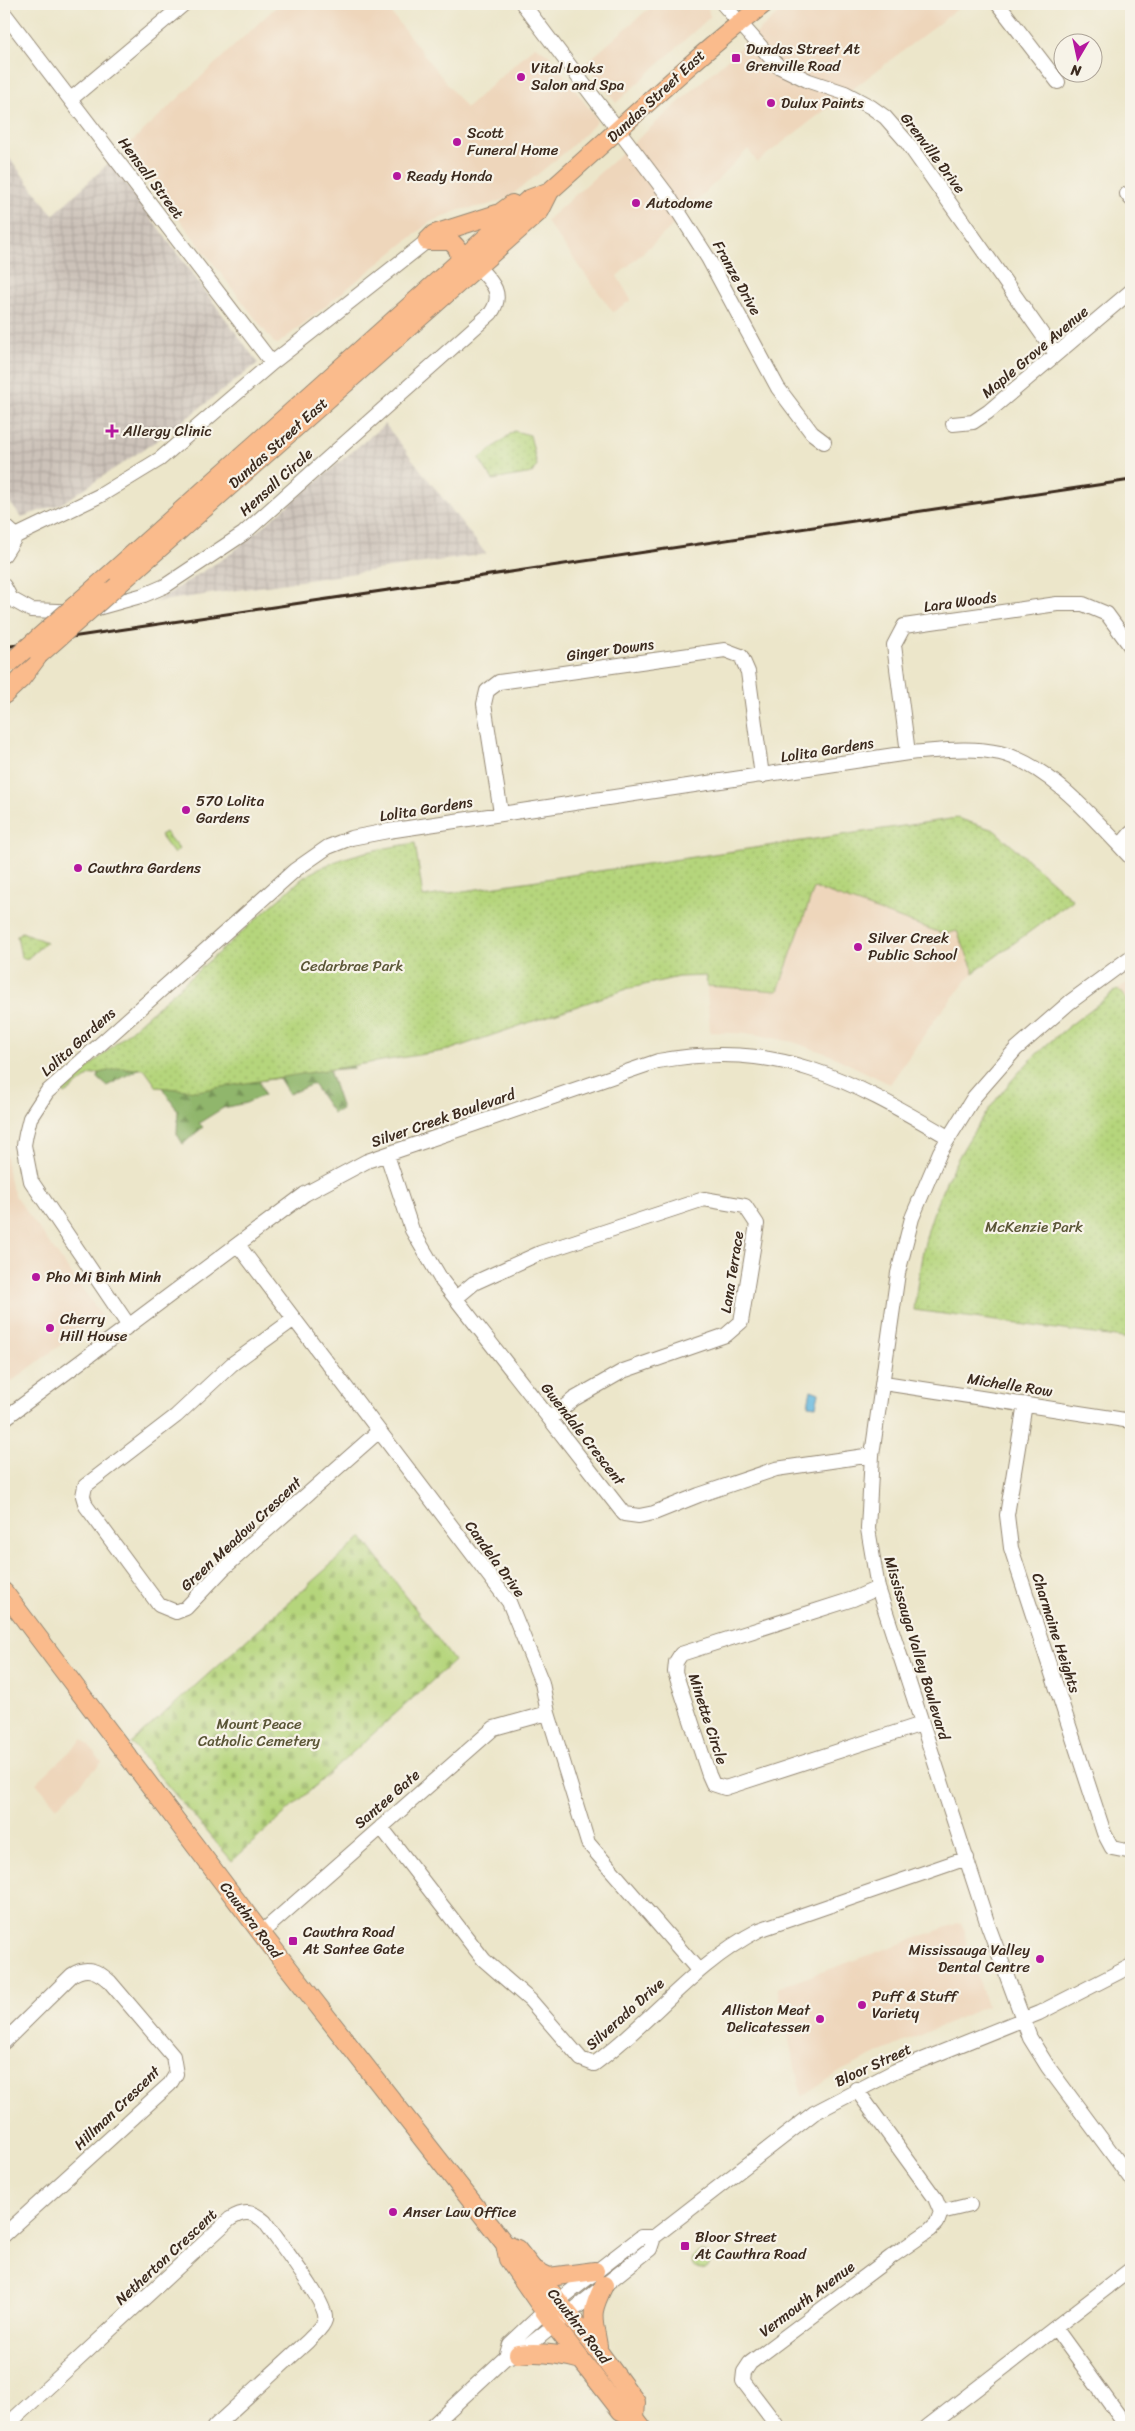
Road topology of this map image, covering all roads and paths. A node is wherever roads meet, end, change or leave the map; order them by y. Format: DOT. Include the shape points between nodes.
graph roads {
  1 [pos="184,4"];
  2 [pos="522,4"];
  3 [pos="723,4"];
  4 [pos="764,4"];
  5 [pos="998,4"];
  6 [pos="4,13"];
  7 [pos="739,23"];
  8 [pos="1052,74"];
  9 [pos="71,99"];
  10 [pos="619,130"];
  11 [pos="550,191"];
  12 [pos="529,199"];
  13 [pos="427,241"];
  14 [pos="458,264"];
  15 [pos="477,266"];
  16 [pos="1131,291"];
  17 [pos="1056,354"];
  18 [pos="272,363"];
  19 [pos="953,424"];
  20 [pos="824,442"];
  21 [pos="4,526"];
  22 [pos="16,536"];
  23 [pos="4,555"];
  24 [pos="4,586"];
  25 [pos="1131,647"];
  26 [pos="8,665"];
  27 [pos="4,695"];
  28 [pos="908,753"];
  29 [pos="762,776"];
  30 [pos="501,814"];
  31 [pos="1131,833"];
  32 [pos="1120,846"];
  33 [pos="1131,858"];
  34 [pos="1131,957"];
  35 [pos="948,1137"];
  36 [pos="387,1155"];
  37 [pos="238,1245"];
  38 [pos="456,1298"];
  39 [pos="294,1320"];
  40 [pos="130,1326"];
  41 [pos="884,1383"];
  42 [pos="1025,1404"];
  43 [pos="551,1418"];
  44 [pos="4,1419"];
  45 [pos="1131,1421"];
  46 [pos="379,1431"];
  47 [pos="872,1455"];
  48 [pos="878,1588"];
  49 [pos="4,1592"];
  50 [pos="548,1713"];
  51 [pos="922,1724"];
  52 [pos="381,1826"];
  53 [pos="1131,1849"];
  54 [pos="967,1858"];
  55 [pos="260,1933"];
  56 [pos="1131,1966"];
  57 [pos="698,1970"];
  58 [pos="1023,2020"];
  59 [pos="4,2042"];
  60 [pos="856,2090"];
  61 [pos="1131,2180"];
  62 [pos="970,2206"];
  63 [pos="941,2212"];
  64 [pos="4,2235"];
  65 [pos="505,2244"];
  66 [pos="1131,2269"];
  67 [pos="535,2270"];
  68 [pos="600,2278"];
  69 [pos="556,2312"];
  70 [pos="1056,2329"];
  71 [pos="599,2352"];
  72 [pos="512,2356"];
  73 [pos="581,2360"];
  74 [pos="639,2423"];
  75 [pos="5,2427"];
  76 [pos="214,2427"];
  77 [pos="431,2427"];
  78 [pos="778,2427"];
  79 [pos="927,2427"];
  80 [pos="1127,2427"];
  1 -- 9 [label="street"];
  2 -- 10 [label="street, Franze Drive"];
  3 -- 7 [label="street, Grenville Drive"];
  4 -- 7 [label="main road, Dundas Street East"];
  5 -- 8 [label="street"];
  6 -- 9 [label="street, Hensall Street"];
  7 -- 10 [label="main road, Dundas Street East" via="706,49"];
  7 -- 17 [label="street, Grenville Drive" via="778,66 845,93 885,117 906,141"];
  9 -- 18 [label="street, Hensall Street"];
  10 -- 11 [label="main road, Dundas Street East"];
  10 -- 20 [label="street, Franze Drive" via="689,225 778,388 812,433"];
  11 -- 12 [label="main road, Dundas Street East"];
  11 -- 15 [label="main road, Dundas Street East" via="540,211"];
  12 -- 13 [label="main road" via="518,199 500,213 434,234"];
  12 -- 14 [label="main road, Dundas Street East"];
  13 -- 14 [label="main road" via="450,241 458,248"];
  13 -- 18 [label="street"];
  14 -- 26 [label="main road, Dundas Street East, bridge"];
  15 -- 24 [label="street, Hensall Circle" via="498,293 491,313 255,524 212,557 144,595 83,612 31,610 11,599"];
  15 -- 27 [label="main road, Dundas Street East, bridge" via="39,655"];
  16 -- 17 [label="street, Maple Grove Avenue"];
  17 -- 19 [label="street, Maple Grove Avenue" via="988,412 973,422"];
  18 -- 22 [label="street" via="188,437 136,476"];
  21 -- 22 [label="street"];
  22 -- 23 [label="street"];
  25 -- 28 [label="street, Lara Woods" via="1107,614 1083,604 1057,604 904,626 894,645"];
  28 -- 29 [label="street, Lolita Gardens"];
  28 -- 32 [label="street, Lolita Gardens" via="964,750 1001,753 1029,765 1059,785"];
  29 -- 30 [label="street, Lolita Gardens"];
  29 -- 30 [label="street, Ginger Downs" via="748,672 741,656 725,650 499,682 487,691 484,704"];
  30 -- 40 [label="street, Lolita Gardens" via="351,838 328,847 295,870 47,1092 30,1118 24,1145 31,1181"];
  31 -- 32 [label="street"];
  32 -- 33 [label="street, Lolita Gardens"];
  34 -- 35 [label="street, Mississauga Valley Boulevard" via="1070,1002 1016,1049 974,1097"];
  35 -- 36 [label="street, Silver Creek Boulevard" via="823,1072 768,1057 709,1053 658,1061 622,1072"];
  35 -- 41 [label="street, Mississauga Valley Boulevard" via="912,1218 898,1273"];
  36 -- 37 [label="street, Silver Creek Boulevard" via="367,1161 305,1194"];
  36 -- 38 [label="street, Gwendale Crescent" via="412,1230 442,1281"];
  37 -- 39 [label="street, Candela Drive"];
  37 -- 40 [label="street, Silver Creek Boulevard"];
  38 -- 43 [label="street, Gwendale Crescent"];
  38 -- 43 [label="street, Lana Terrace" via="474,1283 540,1253 704,1199 745,1206 757,1224 741,1322 726,1335 623,1371 574,1399"];
  39 -- 46 [label="street, Candela Drive"];
  39 -- 46 [label="street, Green Meadow Crescent" via="232,1364 176,1416 85,1486 86,1506 159,1605 176,1612 186,1608 224,1568"];
  40 -- 44 [label="street, Silver Creek Boulevard"];
  41 -- 42 [label="street, Michelle Row"];
  41 -- 47 [label="street, Mississauga Valley Boulevard"];
  42 -- 45 [label="street, Michelle Row"];
  42 -- 53 [label="street, Charmaine Heights" via="1007,1515 1011,1548 1104,1833 1112,1848"];
  43 -- 47 [label="street, Gwendale Crescent" via="624,1514 639,1516 654,1514 776,1469"];
  46 -- 50 [label="street, Candela Drive" via="509,1602 542,1683"];
  47 -- 48 [label="street, Mississauga Valley Boulevard" via="868,1529"];
  48 -- 51 [label="street, Mississauga Valley Boulevard"];
  48 -- 51 [label="street, Minette Circle" via="681,1654 675,1672 709,1775 713,1784 724,1788"];
  49 -- 55 [label="main road, Cawthra Road"];
  50 -- 52 [label="street, Santee Gate" via="494,1728"];
  50 -- 57 [label="street, Candela Drive" via="588,1843"];
  51 -- 54 [label="street, Mississauga Valley Boulevard"];
  52 -- 55 [label="street, Santee Gate"];
  52 -- 57 [label="street, Silverado Drive" via="484,1960 530,2000 581,2058 594,2064"];
  54 -- 57 [label="street, Silverado Drive" via="759,1930 737,1941"];
  54 -- 58 [label="street, Mississauga Valley Boulevard"];
  55 -- 65 [label="main road, Cawthra Road"];
  56 -- 58 [label="street, Bloor Street"];
  58 -- 60 [label="street, Bloor Street"];
  58 -- 61 [label="street, Mississauga Valley Boulevard" via="1048,2067"];
  59 -- 64 [label="street, Hillman Crescent" via="72,1975 79,1970 90,1969 100,1972 110,1982 172,2056 176,2074 170,2084"];
  60 -- 63 [label="street" via="935,2198"];
  60 -- 68 [label="street, Bloor Street" via="814,2113 654,2237 641,2237"];
  62 -- 63 [label="street"];
  63 -- 78 [label="street, Vermouth Avenue" via="930,2230 750,2363 743,2381"];
  65 -- 67 [label="main road, Cawthra Road" via="517,2248"];
  65 -- 69 [label="main road, Cawthra Road" via="508,2259"];
  66 -- 70 [label="street"];
  67 -- 68 [label="main road" via="549,2277"];
  67 -- 69 [label="main road, Cawthra Road"];
  68 -- 69 [label="street, Bloor Street"];
  68 -- 71 [label="main road" via="592,2312"];
  69 -- 71 [label="main road, Cawthra Road"];
  69 -- 72 [label="street, Bloor Street"];
  69 -- 73 [label="main road, Cawthra Road"];
  70 -- 79 [label="street"];
  70 -- 80 [label="street"];
  71 -- 74 [label="main road, Cawthra Road" via="636,2402"];
  72 -- 73 [label="main road" via="532,2352 560,2354"];
  72 -- 77 [label="street, Bloor Street"];
  73 -- 74 [label="main road, Cawthra Road" via="621,2411"];
  75 -- 76 [label="street, Netherton Crescent" via="230,2219 248,2212 265,2222 312,2288 325,2310 326,2320 308,2341"];
}
